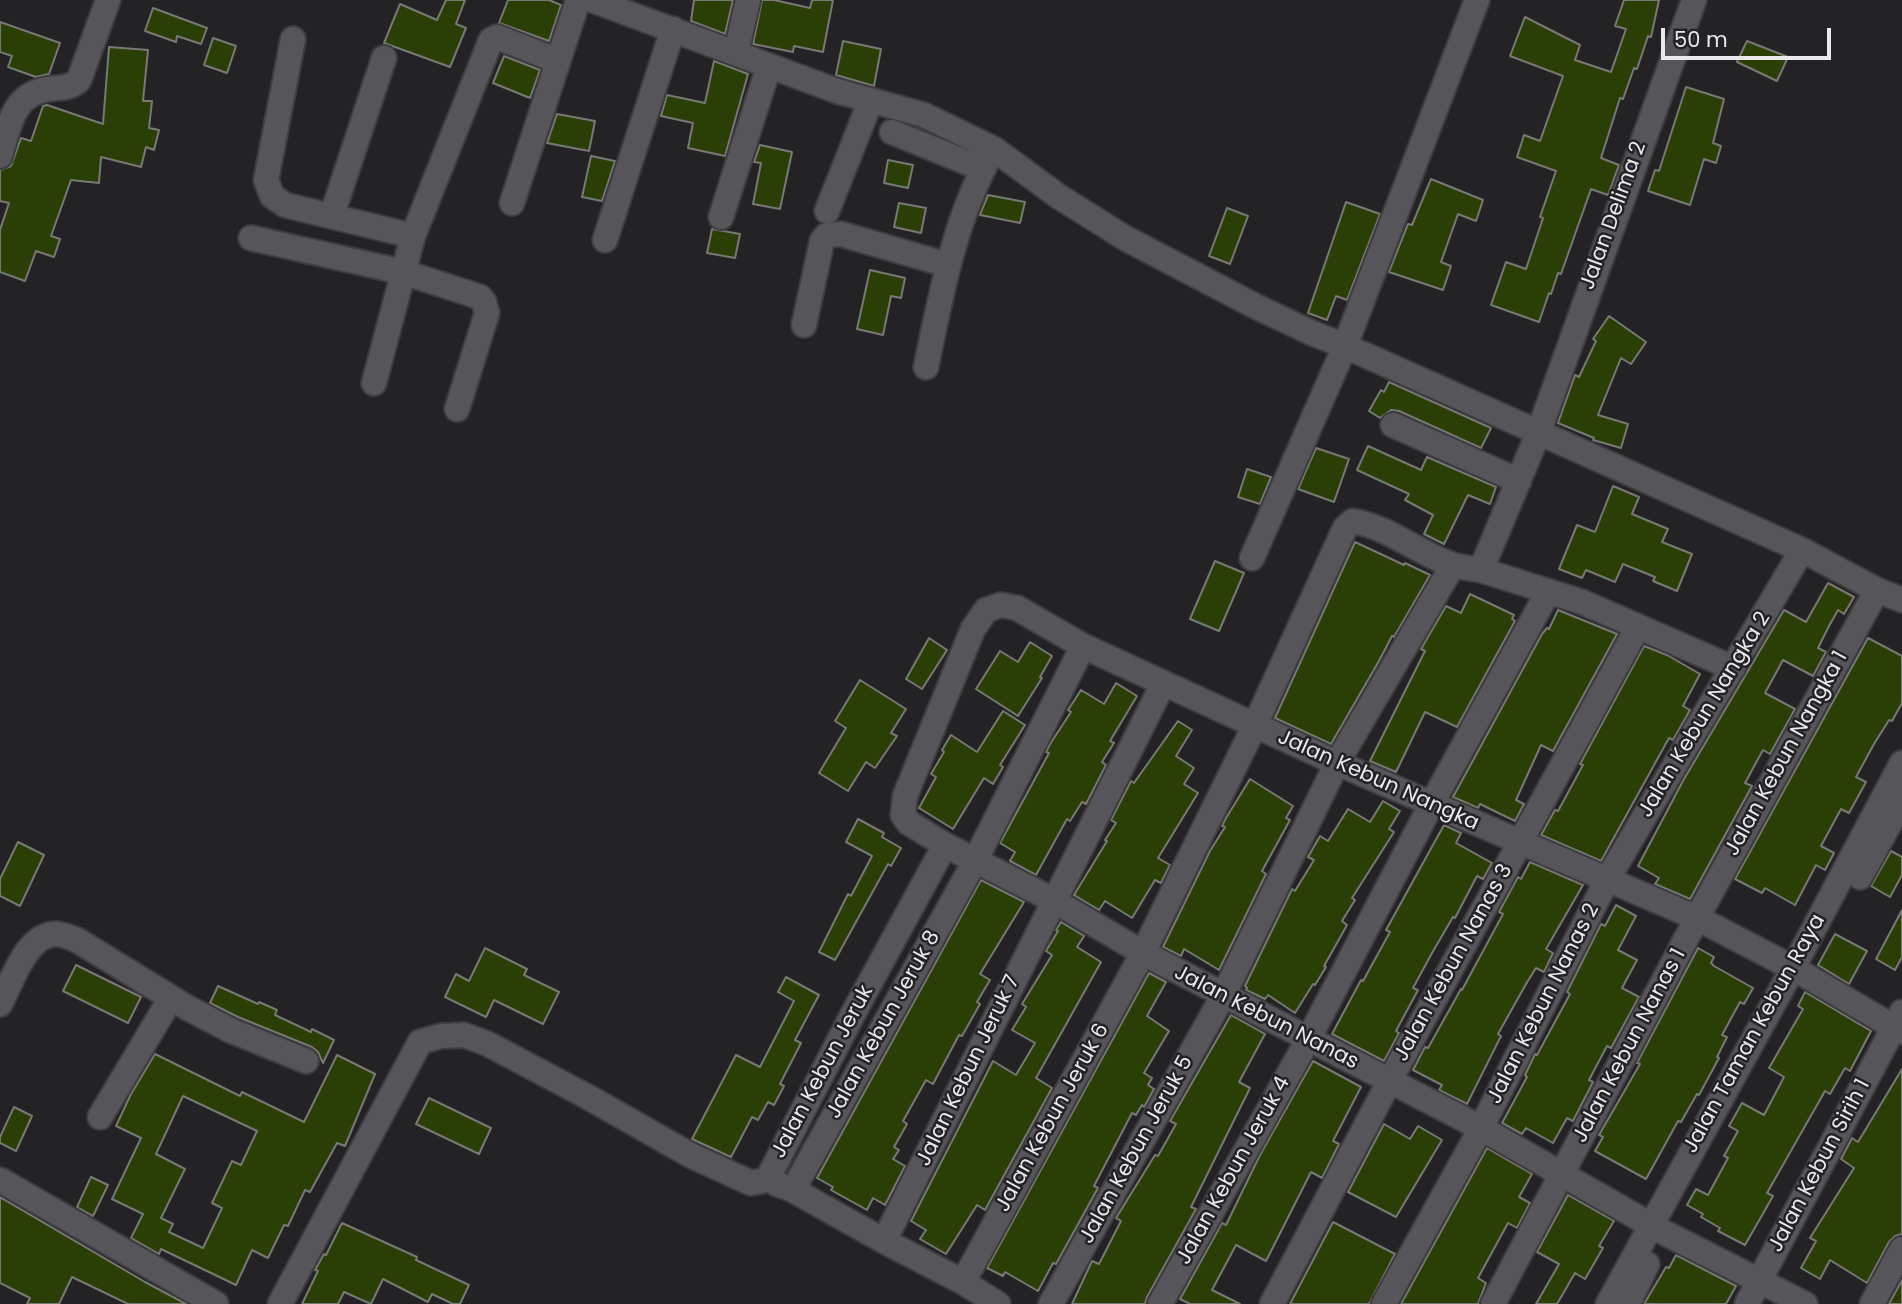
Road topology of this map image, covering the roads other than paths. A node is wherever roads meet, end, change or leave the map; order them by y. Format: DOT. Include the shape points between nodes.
graph roads {
  1 [pos="108,0"];
  2 [pos="578,0"];
  3 [pos="592,0"];
  4 [pos="748,0"];
  5 [pos="1477,0"];
  6 [pos="1693,0"];
  7 [pos="673,29"];
  8 [pos="293,39"];
  9 [pos="736,53"];
  10 [pos="384,58"];
  11 [pos="558,61"];
  12 [pos="769,66"];
  13 [pos="871,100"];
  14 [pos="892,132"];
  15 [pos="0,156"];
  16 [pos="988,159"];
  17 [pos="512,203"];
  18 [pos="827,211"];
  19 [pos="332,215"];
  20 [pos="721,217"];
  21 [pos="413,236"];
  22 [pos="251,237"];
  23 [pos="605,240"];
  24 [pos="948,265"];
  25 [pos="403,272"];
  26 [pos="803,325"];
  27 [pos="1345,346"];
  28 [pos="926,367"];
  29 [pos="374,383"];
  30 [pos="457,410"];
  31 [pos="1393,425"];
  32 [pos="1538,434"];
  33 [pos="1519,481"];
  34 [pos="1802,550"];
  35 [pos="1252,558"];
  36 [pos="1452,565"];
  37 [pos="1481,570"];
  38 [pos="1877,590"];
  39 [pos="1548,592"];
  40 [pos="1902,600"];
  41 [pos="1638,627"];
  42 [pos="1083,646"];
  43 [pos="1733,668"];
  44 [pos="1163,684"];
  45 [pos="1255,725"];
  46 [pos="1337,763"];
  47 [pos="1902,763"];
  48 [pos="905,796"];
  49 [pos="1902,801"];
  50 [pos="1431,805"];
  51 [pos="1519,844"];
  52 [pos="945,845"];
  53 [pos="975,860"];
  54 [pos="1607,880"];
  55 [pos="1053,900"];
  56 [pos="1697,918"];
  57 [pos="1143,953"];
  58 [pos="1799,972"];
  59 [pos="1223,996"];
  60 [pos="171,998"];
  61 [pos="0,1004"];
  62 [pos="1899,1024"];
  63 [pos="1309,1038"];
  64 [pos="306,1061"];
  65 [pos="1389,1082"];
  66 [pos="100,1117"];
  67 [pos="1481,1128"];
  68 [pos="1563,1173"];
  69 [pos="0,1180"];
  70 [pos="767,1180"];
  71 [pos="793,1190"];
  72 [pos="1656,1228"];
  73 [pos="884,1241"];
  74 [pos="1902,1249"];
  75 [pos="1760,1279"];
  76 [pos="963,1282"];
  77 [pos="216,1304"];
  78 [pos="280,1304"];
  79 [pos="998,1304"];
  80 [pos="1051,1304"];
  81 [pos="1160,1304"];
  82 [pos="1272,1304"];
  83 [pos="1384,1304"];
  84 [pos="1493,1304"];
  85 [pos="1608,1304"];
  86 [pos="1628,1304"];
  87 [pos="1747,1304"];
  88 [pos="1805,1304"];
  89 [pos="1872,1304"];
  1 -- 15 [label="street" via="79,80 73,86 48,89 21,100"];
  2 -- 11 [label="street"];
  3 -- 7 [label="street"];
  4 -- 9 [label="street"];
  5 -- 27 [label="street"];
  6 -- 32 [label="street, Jalan Delima 2"];
  7 -- 9 [label="street"];
  7 -- 23 [label="street"];
  8 -- 19 [label="street" via="266,180 272,196 285,205"];
  9 -- 12 [label="street"];
  10 -- 19 [label="street"];
  11 -- 17 [label="street"];
  11 -- 21 [label="street" via="497,37 491,40"];
  12 -- 13 [label="street"];
  12 -- 20 [label="street"];
  13 -- 16 [label="street" via="924,115"];
  13 -- 18 [label="street"];
  14 -- 16 [label="street"];
  16 -- 24 [label="street"];
  16 -- 27 [label="street" via="1125,239"];
  19 -- 21 [label="street"];
  21 -- 25 [label="street"];
  22 -- 25 [label="street"];
  24 -- 26 [label="street" via="841,234 827,235 821,242"];
  24 -- 28 [label="street"];
  25 -- 29 [label="street"];
  25 -- 30 [label="street" via="484,302 487,313"];
  27 -- 32 [label="street"];
  27 -- 35 [label="street"];
  31 -- 33 [label="street"];
  32 -- 33 [label="street, Jalan Delima 2"];
  32 -- 34 [label="street"];
  33 -- 37 [label="street, Jalan Delima 2"];
  34 -- 38 [label="street"];
  34 -- 43 [label="street, Jalan Kebun Nangka 2"];
  36 -- 37 [label="street"];
  36 -- 45 [label="street, Jalan Kebun Jeruk 6" via="1387,532 1353,521 1345,528"];
  36 -- 46 [label="street, Jalan Kebun Jeruk 5"];
  37 -- 39 [label="street"];
  38 -- 40 [label="street"];
  38 -- 56 [label="street, Jalan Kebun Nangka 1"];
  39 -- 41 [label="street"];
  39 -- 50 [label="street, Jalan Kebun Jeruk 4"];
  41 -- 43 [label="street"];
  41 -- 51 [label="street, Jalan Kebun Nanas 3"];
  42 -- 44 [label="street, Jalan Kebun Nangka"];
  42 -- 48 [label="street, Jalan Kebun Nangka" via="1017,608 1001,604 986,610"];
  42 -- 53 [label="street, Jalan Kebun Jeruk 8"];
  43 -- 54 [label="street, Jalan Kebun Nangka 2"];
  44 -- 45 [label="street, Jalan Kebun Nangka"];
  44 -- 55 [label="street, Jalan Kebun Jeruk 7"];
  45 -- 46 [label="street, Jalan Kebun Nangka"];
  45 -- 57 [label="street, Jalan Kebun Jeruk 6"];
  46 -- 50 [label="street, Jalan Kebun Nangka"];
  46 -- 59 [label="street, Jalan Kebun Jeruk 5"];
  47 -- 58 [label="street, Jalan Taman Kebun Raya"];
  48 -- 52 [label="street, Jalan Kebun Nanas" via="903,815 909,823"];
  49 -- 58 [label="street, Jalan Taman Kebun Raya"];
  50 -- 51 [label="street, Jalan Kebun Nangka"];
  50 -- 63 [label="street, Jalan Kebun Jeruk 4"];
  51 -- 54 [label="street, Jalan Kebun Nangka"];
  51 -- 65 [label="street, Jalan Kebun Nanas 3"];
  52 -- 53 [label="street, Jalan Kebun Nanas"];
  52 -- 70 [label="street, Jalan Kebun Jeruk"];
  53 -- 55 [label="street, Jalan Kebun Nanas"];
  53 -- 71 [label="street, Jalan Kebun Jeruk 8"];
  54 -- 56 [label="street, Jalan Kebun Nangka"];
  54 -- 67 [label="street, Jalan Kebun Nanas 2"];
  55 -- 57 [label="street, Jalan Kebun Nanas"];
  55 -- 73 [label="street, Jalan Kebun Jeruk 7"];
  56 -- 58 [label="street, Jalan Kebun Nangka"];
  56 -- 68 [label="street, Jalan Kebun Nanas 1"];
  57 -- 59 [label="street, Jalan Kebun Nanas"];
  57 -- 76 [label="street, Jalan Kebun Jeruk 6"];
  58 -- 62 [label="street, Jalan Kebun Nangka"];
  58 -- 72 [label="street, Jalan Taman Kebun Raya"];
  59 -- 63 [label="street, Jalan Kebun Nanas"];
  59 -- 80 [label="street, Jalan Kebun Jeruk 5"];
  60 -- 61 [label="street" via="58,933 35,940"];
  60 -- 64 [label="street" via="232,1031"];
  60 -- 66 [label="street"];
  62 -- 75 [label="street, Jalan Kebun Sirih 1"];
  63 -- 65 [label="street, Jalan Kebun Nanas"];
  63 -- 81 [label="street, Jalan Kebun Jeruk 4"];
  65 -- 67 [label="street, Jalan Kebun Nanas"];
  65 -- 82 [label="street, Jalan Kebun Nanas 3"];
  67 -- 68 [label="street, Jalan Kebun Nanas"];
  67 -- 83 [label="street, Jalan Kebun Nanas 2"];
  68 -- 72 [label="street, Jalan Kebun Nanas"];
  68 -- 84 [label="street, Jalan Kebun Nanas 1"];
  69 -- 77 [label="street"];
  70 -- 71 [label="street, Jalan Kebun Jeruk"];
  70 -- 78 [label="street" via="751,1183 692,1156 488,1044 464,1035 441,1036 420,1042"];
  71 -- 73 [label="street, Jalan Kebun Jeruk"];
  72 -- 75 [label="street, Jalan Kebun Nanas"];
  72 -- 85 [label="street, Jalan Taman Kebun Raya"];
  72 -- 86 [label="street, Jalan Taman Kebun Raya"];
  73 -- 76 [label="street, Jalan Kebun Jeruk"];
  74 -- 89 [label="street"];
  75 -- 87 [label="street, Jalan Kebun Sirih 1"];
  75 -- 88 [label="street, Jalan Kebun Nanas"];
  76 -- 79 [label="street, Jalan Kebun Jeruk"];
}
